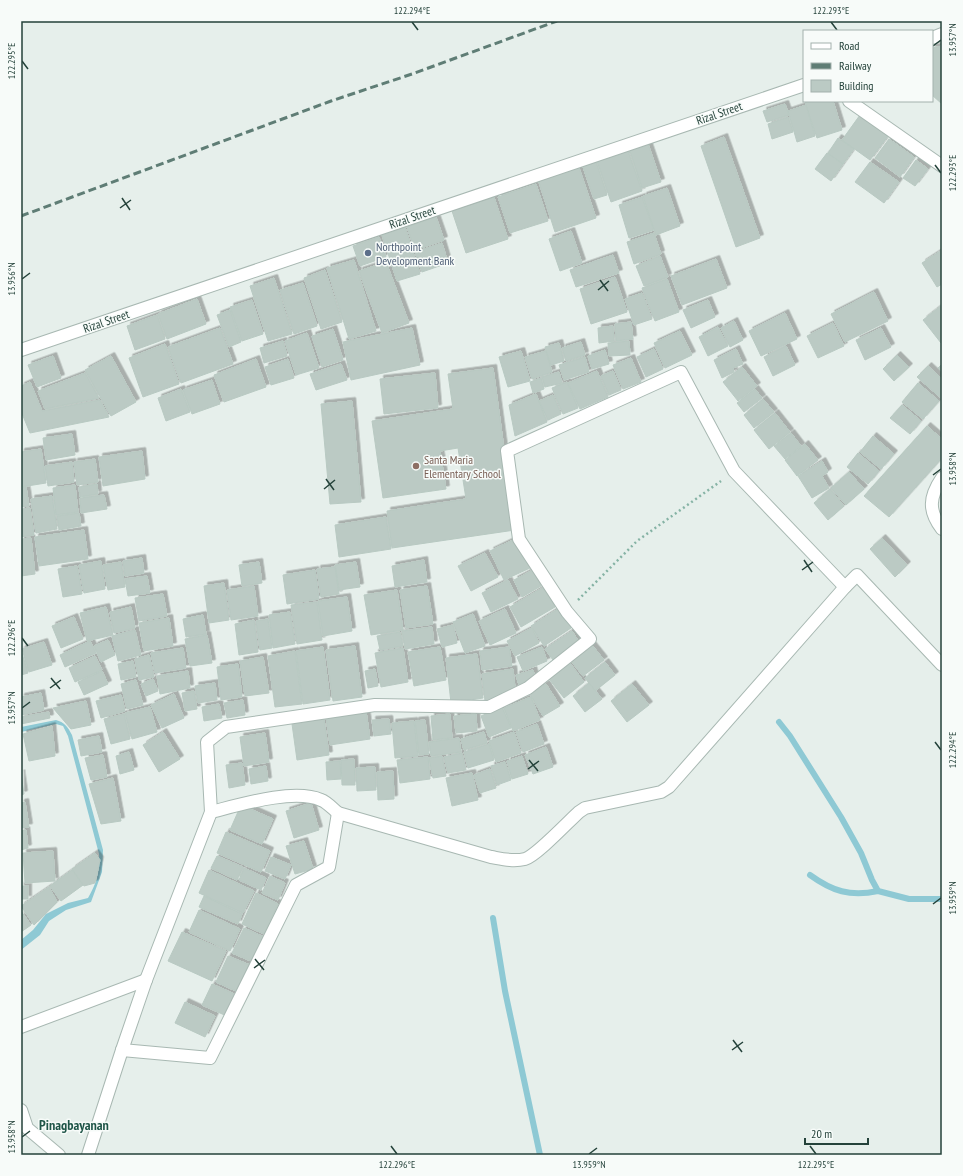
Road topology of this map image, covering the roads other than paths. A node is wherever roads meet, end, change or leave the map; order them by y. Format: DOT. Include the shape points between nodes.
graph roads {
  1 [pos="803,84"];
  2 [pos="850,102"];
  3 [pos="942,166"];
  4 [pos="21,350"];
  5 [pos="942,478"];
  6 [pos="942,529"];
  7 [pos="845,587"];
  8 [pos="942,665"];
  9 [pos="211,812"];
  10 [pos="338,814"];
  11 [pos="146,980"];
  12 [pos="21,1027"];
  13 [pos="122,1050"];
  14 [pos="21,1110"];
  15 [pos="59,1155"];
  16 [pos="88,1155"];
  1 -- 4 [label="street, Rizal Street"];
  2 -- 3 [label="street"];
  5 -- 6 [label="street" via="934,492 931,506 935,519"];
  7 -- 8 [label="street" via="856,575"];
  7 -- 9 [label="street" via="734,471 680,372 507,451 519,539 566,612 590,639 528,688 489,707 375,704 226,727 207,742"];
  7 -- 10 [label="street" via="669,787 661,792 585,808 526,859 511,861 491,857"];
  9 -- 10 [label="street" via="272,798 299,795 322,800"];
  9 -- 11 [label="street"];
  10 -- 13 [label="street" via="329,867 296,885 210,1058"];
  11 -- 12 [label="street"];
  11 -- 13 [label="street"];
  13 -- 16 [label="street"];
  14 -- 15 [label="street" via="27,1128"];
}
